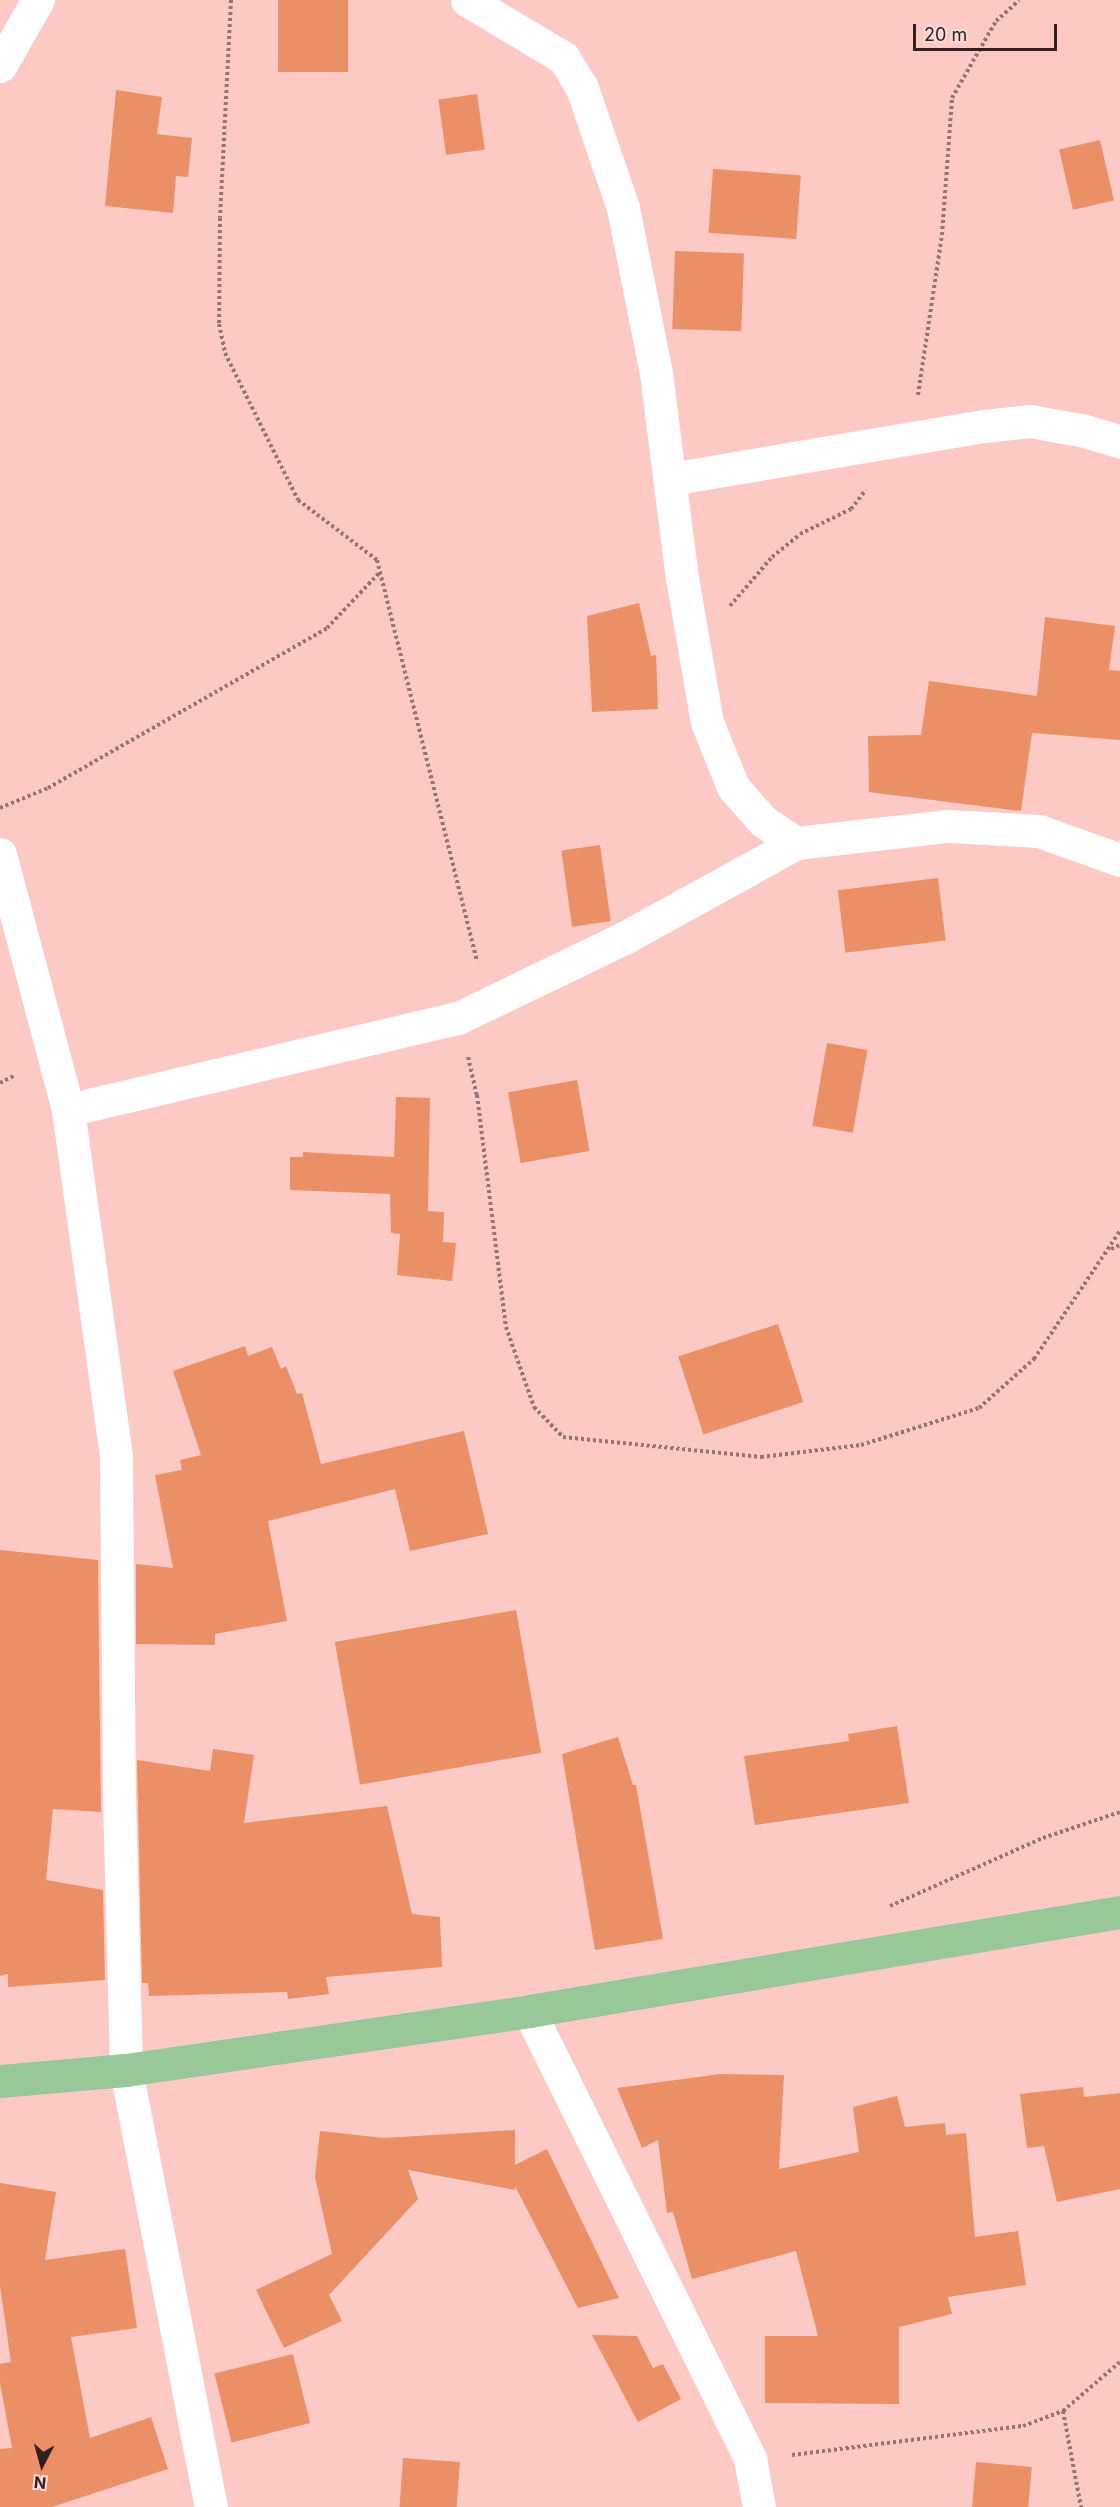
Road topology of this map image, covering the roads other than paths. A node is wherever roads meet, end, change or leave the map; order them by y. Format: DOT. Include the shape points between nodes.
graph roads {
  1 [pos="38,0"];
  2 [pos="467,0"];
  3 [pos="520,0"];
  4 [pos="533,37"];
  5 [pos="0,66"];
  6 [pos="1120,442"];
  7 [pos="670,479"];
  8 [pos="796,843"];
  9 [pos="0,854"];
  10 [pos="1120,860"];
  11 [pos="68,1110"];
  12 [pos="1120,1912"];
  13 [pos="529,2012"];
  14 [pos="126,2070"];
  15 [pos="0,2081"];
  16 [pos="211,2507"];
  17 [pos="759,2507"];
  1 -- 5 [label="street"];
  2 -- 4 [label="street"];
  3 -- 4 [label="street"];
  4 -- 7 [label="street" via="564,58 582,88 623,208 656,373"];
  6 -- 7 [label="street" via="1085,430 1030,422"];
  7 -- 8 [label="street" via="707,722 733,787 763,821"];
  8 -- 10 [label="street" via="948,825 1038,831"];
  8 -- 11 [label="street" via="489,1006 458,1018"];
  9 -- 11 [label="street"];
  11 -- 14 [label="street" via="116,1458 118,1799"];
  12 -- 13 [label="main road"];
  13 -- 14 [label="main road"];
  13 -- 17 [label="street" via="750,2459"];
  14 -- 15 [label="main road"];
  14 -- 16 [label="street"];
}
